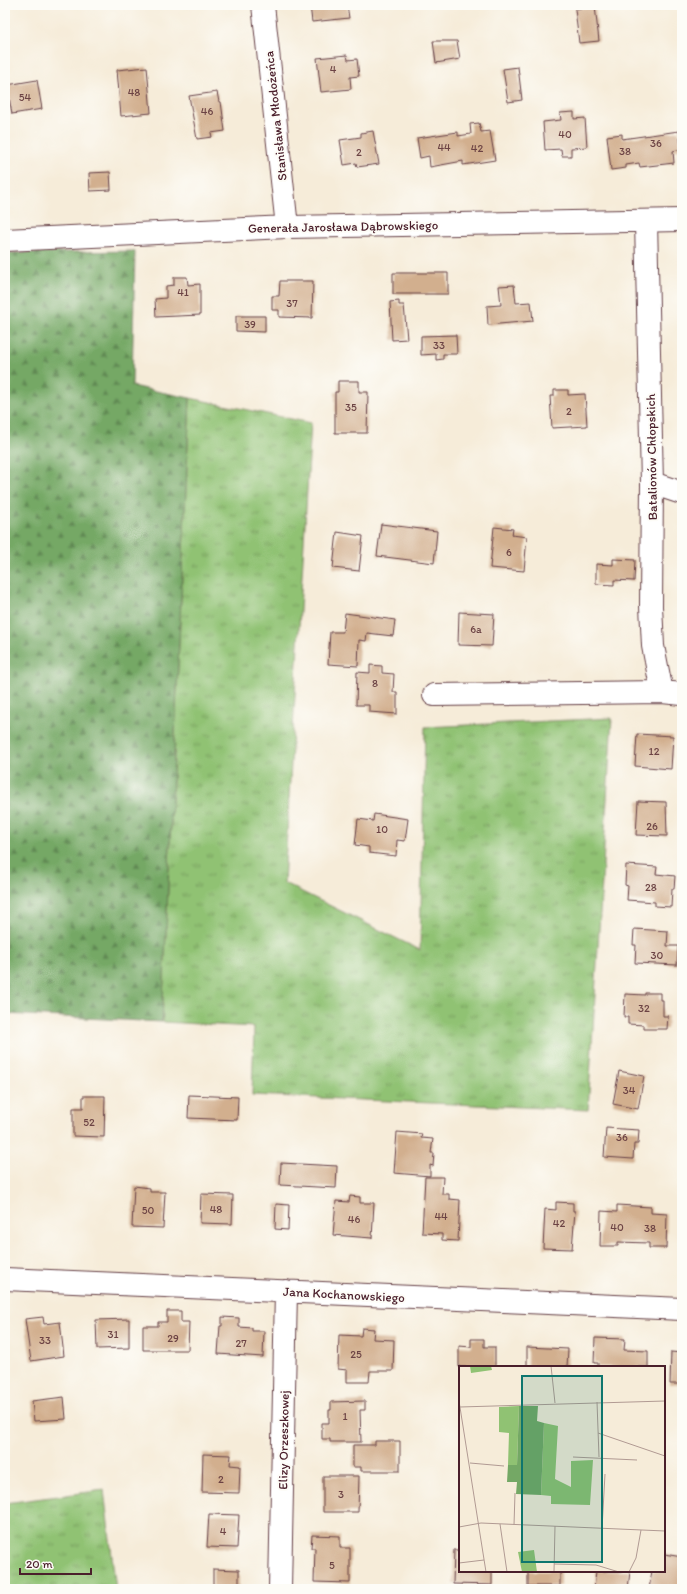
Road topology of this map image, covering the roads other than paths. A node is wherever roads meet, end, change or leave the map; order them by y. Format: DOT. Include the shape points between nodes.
graph roads {
  1 [pos="263,5"];
  2 [pos="682,220"];
  3 [pos="646,221"];
  4 [pos="287,227"];
  5 [pos="5,240"];
  6 [pos="652,484"];
  7 [pos="682,493"];
  8 [pos="672,693"];
  9 [pos="434,696"];
  10 [pos="5,1279"];
  11 [pos="286,1291"];
  12 [pos="682,1309"];
  13 [pos="280,1589"];
  1 -- 4 [label="street, Stanisława Młodożeńca"];
  2 -- 3 [label="street, Generała Jarosława Dąbrowskiego"];
  3 -- 4 [label="street, Generała Jarosława Dąbrowskiego"];
  3 -- 6 [label="street, Batalionów Chłopskich"];
  4 -- 5 [label="street, Generała Jarosława Dąbrowskiego"];
  6 -- 7 [label="street"];
  6 -- 8 [label="street, Batalionów Chłopskich" via="653,646"];
  8 -- 9 [label="street, Batalionów Chłopskich"];
  10 -- 11 [label="street, Jana Kochanowskiego"];
  11 -- 12 [label="street, Jana Kochanowskiego"];
  11 -- 13 [label="street, Elizy Orzeszkowej"];
}
